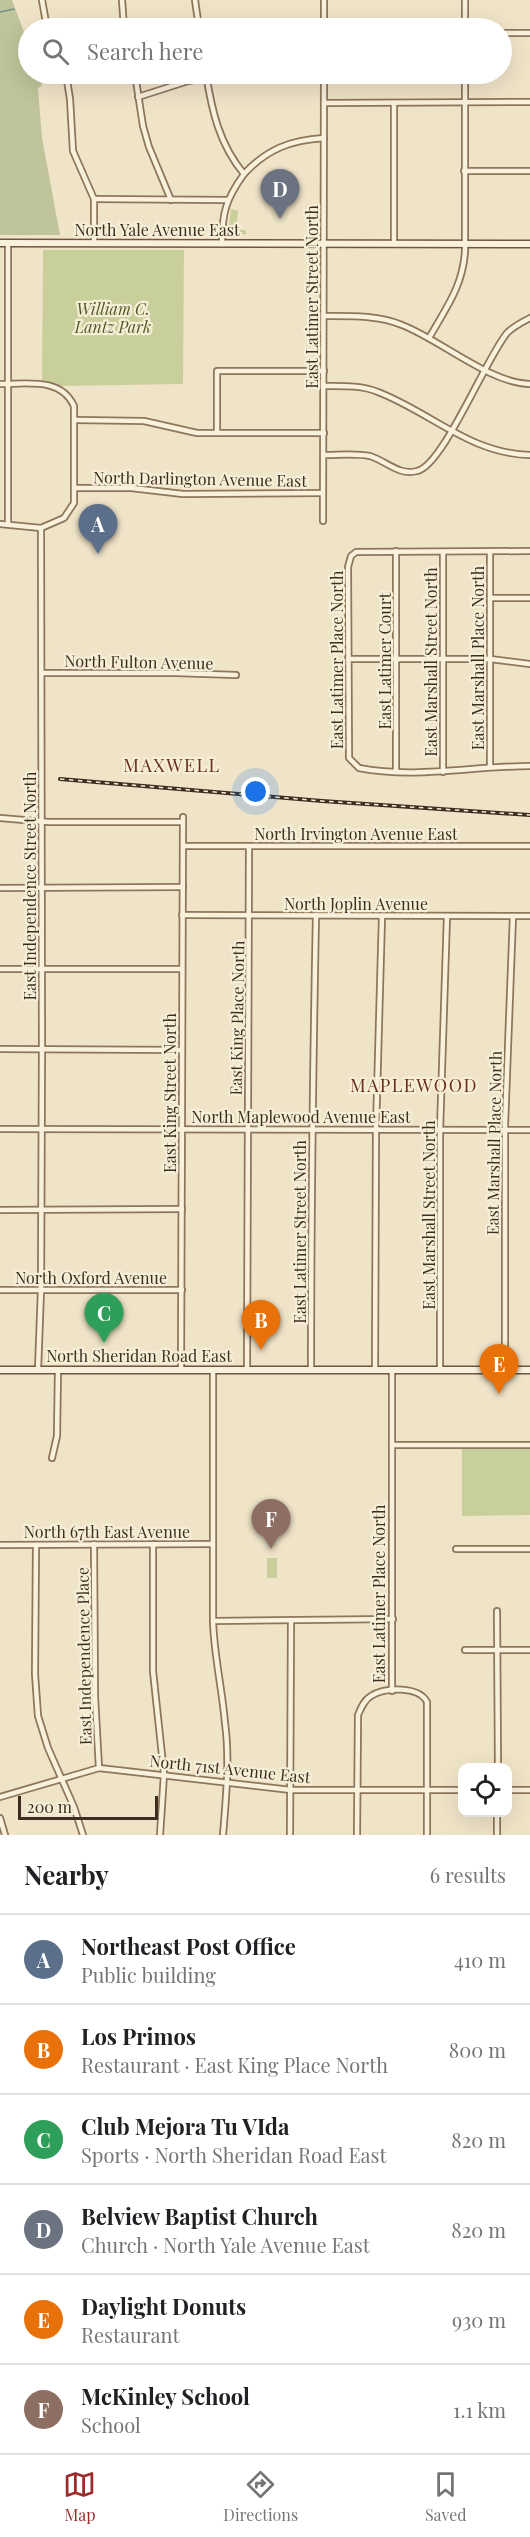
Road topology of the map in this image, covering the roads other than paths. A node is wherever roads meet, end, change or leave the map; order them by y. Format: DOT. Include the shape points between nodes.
graph roads {
  1 [pos="42,0"];
  2 [pos="122,0"];
  3 [pos="195,0"];
  4 [pos="324,0"];
  5 [pos="465,0"];
  6 [pos="45,18"];
  7 [pos="123,18"];
  8 [pos="198,18"];
  9 [pos="324,18"];
  10 [pos="465,18"];
  11 [pos="512,33"];
  12 [pos="530,33"];
  13 [pos="68,84"];
  14 [pos="136,84"];
  15 [pos="178,84"];
  16 [pos="207,84"];
  17 [pos="324,84"];
  18 [pos="465,84"];
  19 [pos="138,97"];
  20 [pos="324,102"];
  21 [pos="464,102"];
  22 [pos="530,102"];
  23 [pos="394,103"];
  24 [pos="324,138"];
  25 [pos="464,171"];
  26 [pos="530,171"];
  27 [pos="244,174"];
  28 [pos="94,199"];
  29 [pos="171,200"];
  30 [pos="227,200"];
  31 [pos="0,243"];
  32 [pos="9,243"];
  33 [pos="94,243"];
  34 [pos="222,243"];
  35 [pos="324,244"];
  36 [pos="394,244"];
  37 [pos="465,244"];
  38 [pos="530,244"];
  39 [pos="324,316"];
  40 [pos="530,318"];
  41 [pos="429,338"];
  42 [pos="485,369"];
  43 [pos="324,371"];
  44 [pos="0,384"];
  45 [pos="8,384"];
  46 [pos="530,384"];
  47 [pos="324,386"];
  48 [pos="76,420"];
  49 [pos="451,431"];
  50 [pos="217,433"];
  51 [pos="324,433"];
  52 [pos="324,455"];
  53 [pos="530,455"];
  54 [pos="76,488"];
  55 [pos="323,493"];
  56 [pos="323,521"];
  57 [pos="0,524"];
  58 [pos="8,524"];
  59 [pos="41,528"];
  60 [pos="396,551"];
  61 [pos="490,551"];
  62 [pos="530,551"];
  63 [pos="443,552"];
  64 [pos="492,598"];
  65 [pos="530,598"];
  66 [pos="348,659"];
  67 [pos="396,659"];
  68 [pos="490,659"];
  69 [pos="443,660"];
  70 [pos="530,664"];
  71 [pos="42,673"];
  72 [pos="236,675"];
  73 [pos="490,766"];
  74 [pos="530,766"];
  75 [pos="396,771"];
  76 [pos="443,772"];
  77 [pos="0,818"];
  78 [pos="42,822"];
  79 [pos="183,846"];
  80 [pos="530,846"];
  81 [pos="249,847"];
  82 [pos="183,887"];
  83 [pos="0,888"];
  84 [pos="42,888"];
  85 [pos="182,915"];
  86 [pos="316,915"];
  87 [pos="250,916"];
  88 [pos="382,916"];
  89 [pos="447,916"];
  90 [pos="513,916"];
  91 [pos="530,916"];
  92 [pos="0,969"];
  93 [pos="42,969"];
  94 [pos="182,969"];
  95 [pos="0,1049"];
  96 [pos="42,1049"];
  97 [pos="182,1050"];
  98 [pos="0,1129"];
  99 [pos="42,1129"];
  100 [pos="182,1129"];
  101 [pos="312,1129"];
  102 [pos="376,1129"];
  103 [pos="247,1130"];
  104 [pos="440,1130"];
  105 [pos="505,1130"];
  106 [pos="530,1130"];
  107 [pos="41,1209"];
  108 [pos="182,1209"];
  109 [pos="0,1210"];
  110 [pos="0,1290"];
  111 [pos="41,1290"];
  112 [pos="182,1290"];
  113 [pos="0,1370"];
  114 [pos="38,1370"];
  115 [pos="58,1370"];
  116 [pos="182,1370"];
  117 [pos="213,1370"];
  118 [pos="247,1370"];
  119 [pos="311,1370"];
  120 [pos="375,1370"];
  121 [pos="392,1370"];
  122 [pos="440,1370"];
  123 [pos="505,1370"];
  124 [pos="530,1370"];
  125 [pos="392,1445"];
  126 [pos="530,1445"];
  127 [pos="52,1458"];
  128 [pos="94,1544"];
  129 [pos="153,1544"];
  130 [pos="213,1544"];
  131 [pos="0,1545"];
  132 [pos="36,1545"];
  133 [pos="456,1549"];
  134 [pos="530,1549"];
  135 [pos="497,1611"];
  136 [pos="393,1619"];
  137 [pos="213,1620"];
  138 [pos="291,1620"];
  139 [pos="465,1650"];
  140 [pos="498,1650"];
  141 [pos="530,1650"];
  142 [pos="392,1691"];
  143 [pos="498,1763"];
  144 [pos="99,1768"];
  145 [pos="164,1774"];
  146 [pos="61,1779"];
  147 [pos="227,1782"];
  148 [pos="291,1790"];
  149 [pos="357,1790"];
  150 [pos="427,1790"];
  151 [pos="458,1790"];
  152 [pos="512,1790"];
  153 [pos="530,1790"];
  154 [pos="0,1797"];
  155 [pos="497,1817"];
  156 [pos="0,1818"];
  157 [pos="4,1835"];
  158 [pos="83,1835"];
  159 [pos="160,1835"];
  160 [pos="224,1835"];
  161 [pos="290,1835"];
  162 [pos="357,1835"];
  163 [pos="427,1835"];
  164 [pos="497,1835"];
  1 -- 6 [label="street"];
  2 -- 7 [label="street"];
  3 -- 8 [label="street"];
  4 -- 9 [label="street"];
  5 -- 10 [label="street"];
  11 -- 12 [label="street"];
  13 -- 28 [label="street" via="73,151"];
  14 -- 19 [label="street"];
  15 -- 19 [label="street"];
  16 -- 27 [label="street" via="220,136"];
  17 -- 20 [label="street, East Latimer Street North"];
  18 -- 21 [label="street"];
  19 -- 29 [label="street" via="148,147"];
  20 -- 23 [label="street"];
  20 -- 24 [label="street, East Latimer Street North"];
  21 -- 22 [label="street"];
  21 -- 23 [label="street"];
  21 -- 25 [label="street"];
  23 -- 36 [label="street"];
  24 -- 27 [label="street" via="275,148"];
  24 -- 35 [label="street, East Latimer Street North"];
  25 -- 26 [label="street"];
  25 -- 37 [label="street"];
  27 -- 30 [label="street"];
  28 -- 29 [label="street"];
  28 -- 33 [label="street"];
  29 -- 30 [label="street"];
  30 -- 34 [label="street"];
  31 -- 32 [label="main road, North Yale Avenue East"];
  32 -- 33 [label="main road, North Yale Avenue East"];
  32 -- 45 [label="street"];
  33 -- 34 [label="main road, North Yale Avenue East"];
  34 -- 35 [label="main road, North Yale Avenue East"];
  35 -- 36 [label="main road, North Yale Avenue East"];
  35 -- 39 [label="street, East Latimer Street North"];
  36 -- 37 [label="main road, North Yale Avenue East"];
  37 -- 38 [label="main road, North Yale Avenue East"];
  37 -- 41 [label="street" via="460,283"];
  39 -- 41 [label="street" via="390,321"];
  39 -- 43 [label="street, East Latimer Street North"];
  40 -- 42 [label="street" via="507,333"];
  41 -- 42 [label="street"];
  42 -- 46 [label="street" via="507,381"];
  42 -- 49 [label="street"];
  43 -- 47 [label="street, East Latimer Street North"];
  43 -- 50 [label="street" via="217,371"];
  44 -- 45 [label="street"];
  45 -- 48 [label="street" via="57,387 71,399"];
  45 -- 58 [label="street"];
  47 -- 49 [label="street" via="378,391"];
  47 -- 51 [label="street, East Latimer Street North"];
  48 -- 50 [label="street" via="144,421 197,433"];
  48 -- 54 [label="street"];
  49 -- 52 [label="street" via="431,463 418,471 398,470 361,455"];
  49 -- 53 [label="street" via="486,448"];
  50 -- 51 [label="street"];
  51 -- 52 [label="street, East Latimer Street North"];
  52 -- 55 [label="street, East Latimer Street North"];
  54 -- 55 [label="street, North Darlington Avenue East" via="131,488 183,494"];
  54 -- 59 [label="street" via="68,514"];
  55 -- 56 [label="street, East Latimer Street North"];
  57 -- 58 [label="street"];
  58 -- 59 [label="street"];
  59 -- 71 [label="street, East Independence Street North"];
  60 -- 63 [label="street"];
  60 -- 66 [label="street, East Latimer Place North" via="364,550 349,560"];
  60 -- 67 [label="street, East Latimer Court"];
  61 -- 62 [label="street"];
  61 -- 63 [label="street"];
  61 -- 64 [label="street, East Marshall Place North"];
  63 -- 69 [label="street, East Marshall Street North"];
  64 -- 65 [label="street"];
  64 -- 68 [label="street, East Marshall Place North"];
  66 -- 67 [label="street"];
  66 -- 75 [label="street, East Latimer Place North" via="349,758 365,769"];
  67 -- 69 [label="street"];
  67 -- 75 [label="street, East Latimer Court"];
  68 -- 69 [label="street"];
  68 -- 70 [label="street"];
  68 -- 73 [label="street, East Marshall Place North"];
  69 -- 76 [label="street, East Marshall Street North"];
  71 -- 72 [label="street, North Fulton Avenue"];
  71 -- 78 [label="street, East Independence Street North"];
  73 -- 74 [label="street"];
  73 -- 76 [label="street"];
  75 -- 76 [label="street"];
  77 -- 78 [label="street"];
  78 -- 79 [label="street, East King Street North" via="183,820"];
  78 -- 84 [label="street, East Independence Street North"];
  79 -- 81 [label="street, North Irvington Avenue East"];
  79 -- 82 [label="street, East King Street North"];
  80 -- 81 [label="street, North Irvington Avenue East"];
  81 -- 87 [label="street, East King Place North"];
  82 -- 84 [label="street"];
  82 -- 85 [label="street, East King Street North"];
  83 -- 84 [label="street"];
  84 -- 93 [label="street, East Independence Street North"];
  85 -- 87 [label="street, North Joplin Avenue"];
  85 -- 94 [label="street, East King Street North"];
  86 -- 87 [label="street, North Joplin Avenue"];
  86 -- 88 [label="street, North Joplin Avenue"];
  86 -- 101 [label="street, East Latimer Street North"];
  87 -- 103 [label="street, East King Place North"];
  88 -- 89 [label="street, North Joplin Avenue"];
  88 -- 102 [label="street"];
  89 -- 90 [label="street, North Joplin Avenue"];
  89 -- 104 [label="street, East Marshall Street North"];
  90 -- 91 [label="street, North Joplin Avenue"];
  90 -- 105 [label="street, East Marshall Place North"];
  92 -- 93 [label="street"];
  93 -- 94 [label="street"];
  93 -- 96 [label="street, East Independence Street North"];
  94 -- 97 [label="street, East King Street North"];
  95 -- 96 [label="street"];
  96 -- 97 [label="street"];
  96 -- 99 [label="street, East Independence Street North"];
  97 -- 100 [label="street, East King Street North"];
  98 -- 99 [label="street, North Maplewood Avenue East"];
  99 -- 100 [label="street, North Maplewood Avenue East"];
  99 -- 107 [label="street, East Independence Street North"];
  100 -- 103 [label="street, North Maplewood Avenue East"];
  100 -- 108 [label="street, East King Street North"];
  101 -- 102 [label="street, North Maplewood Avenue East"];
  101 -- 103 [label="street, North Maplewood Avenue East"];
  101 -- 119 [label="street, East Latimer Street North"];
  102 -- 104 [label="street, North Maplewood Avenue East"];
  102 -- 120 [label="street"];
  103 -- 118 [label="street, East King Place North"];
  104 -- 105 [label="street, North Maplewood Avenue East"];
  104 -- 122 [label="street, East Marshall Street North"];
  105 -- 106 [label="street, North Maplewood Avenue East"];
  105 -- 123 [label="street, East Marshall Place North"];
  107 -- 108 [label="street"];
  107 -- 109 [label="street"];
  107 -- 111 [label="street, East Independence Street North"];
  108 -- 112 [label="street, East King Street North"];
  110 -- 111 [label="street, North Oxford Avenue"];
  111 -- 112 [label="street, North Oxford Avenue"];
  111 -- 114 [label="street, East Independence Street North"];
  112 -- 116 [label="street, East King Street North"];
  113 -- 114 [label="main road, North Sheridan Road East"];
  114 -- 115 [label="main road, North Sheridan Road East"];
  115 -- 116 [label="main road, North Sheridan Road East"];
  115 -- 127 [label="street" via="57,1436"];
  116 -- 117 [label="main road, North Sheridan Road East"];
  117 -- 118 [label="main road, North Sheridan Road East"];
  117 -- 130 [label="street"];
  118 -- 119 [label="main road, North Sheridan Road East"];
  119 -- 120 [label="main road, North Sheridan Road East"];
  120 -- 121 [label="main road, North Sheridan Road East"];
  121 -- 122 [label="main road, North Sheridan Road East"];
  121 -- 125 [label="street, East Latimer Place North"];
  122 -- 123 [label="main road, North Sheridan Road East"];
  123 -- 124 [label="main road, North Sheridan Road East"];
  125 -- 126 [label="street"];
  125 -- 136 [label="street, East Latimer Place North"];
  128 -- 129 [label="street, North 67th East Avenue"];
  128 -- 132 [label="street, North 67th East Avenue"];
  128 -- 144 [label="street, East Independence Place"];
  129 -- 130 [label="street, North 67th East Avenue"];
  129 -- 145 [label="street" via="153,1671"];
  130 -- 137 [label="street"];
  131 -- 132 [label="street, North 67th East Avenue"];
  132 -- 146 [label="street" via="37,1706"];
  133 -- 134 [label="street"];
  135 -- 140 [label="street"];
  136 -- 138 [label="street"];
  136 -- 142 [label="street, East Latimer Place North"];
  137 -- 138 [label="street"];
  137 -- 147 [label="street" via="226,1723"];
  138 -- 148 [label="street"];
  139 -- 140 [label="street"];
  140 -- 141 [label="street"];
  140 -- 143 [label="street"];
  142 -- 149 [label="street, East Latimer Place North" via="371,1696 360,1710"];
  142 -- 150 [label="street" via="415,1691 427,1702"];
  144 -- 145 [label="street, North 71st Avenue East"];
  144 -- 146 [label="street, North 71st Avenue East"];
  145 -- 147 [label="street, North 71st Avenue East"];
  145 -- 159 [label="street"];
  146 -- 154 [label="street, North 71st Avenue East"];
  146 -- 158 [label="street"];
  147 -- 148 [label="street, North 71st Avenue East"];
  147 -- 160 [label="street"];
  148 -- 149 [label="street, North 71st Avenue East"];
  148 -- 161 [label="street"];
  149 -- 150 [label="street, North 71st Avenue East"];
  149 -- 162 [label="street, East Latimer Place North"];
  150 -- 151 [label="street, North 71st Avenue East"];
  150 -- 163 [label="street"];
  152 -- 153 [label="street"];
  155 -- 164 [label="street"];
  156 -- 157 [label="street"];
}
